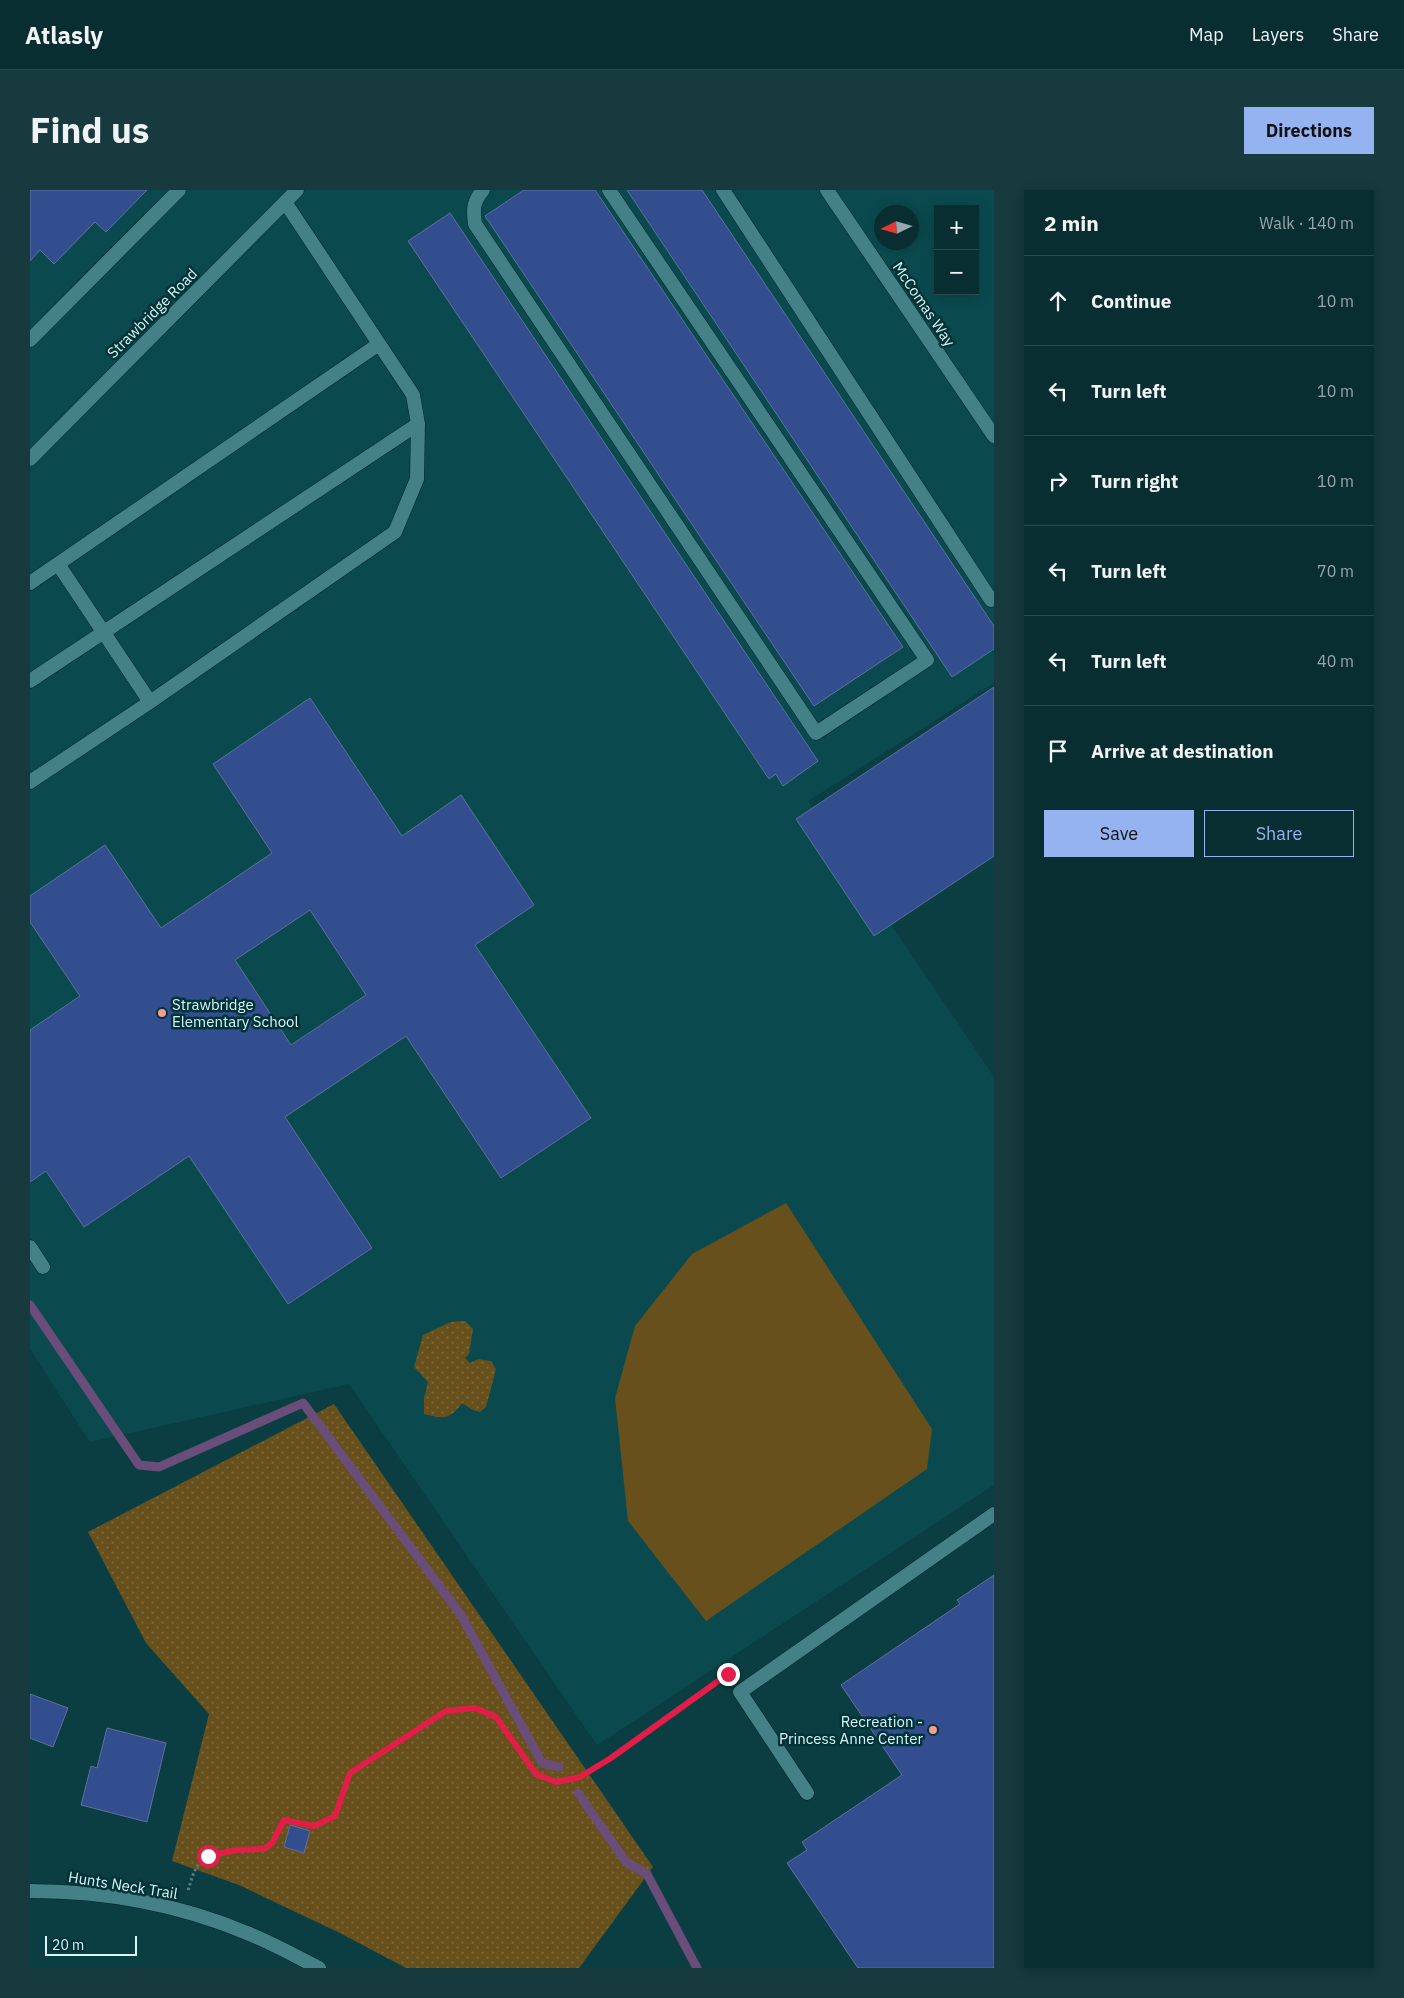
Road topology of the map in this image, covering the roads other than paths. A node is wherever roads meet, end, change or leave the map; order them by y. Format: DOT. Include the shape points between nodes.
graph roads {
  1 [pos="179,190"];
  2 [pos="297,190"];
  3 [pos="483,190"];
  4 [pos="609,190"];
  5 [pos="723,190"];
  6 [pos="827,190"];
  7 [pos="285,202"];
  8 [pos="30,340"];
  9 [pos="379,344"];
  10 [pos="418,424"];
  11 [pos="994,436"];
  12 [pos="30,459"];
  13 [pos="58,564"];
  14 [pos="30,583"];
  15 [pos="994,598"];
  16 [pos="104,632"];
  17 [pos="30,681"];
  18 [pos="150,702"];
  19 [pos="30,782"];
  20 [pos="30,1248"];
  21 [pos="43,1267"];
  22 [pos="994,1514"];
  23 [pos="807,1793"];
  24 [pos="30,1891"];
  25 [pos="319,1968"];
  1 -- 8 [label="street"];
  2 -- 7 [label="street, Strawbridge Road"];
  3 -- 4 [label="street" via="475,199 476,224 816,733 927,660"];
  5 -- 15 [label="street" via="991,600"];
  6 -- 11 [label="street, McComas Way"];
  7 -- 9 [label="street"];
  7 -- 12 [label="street, Strawbridge Road"];
  9 -- 10 [label="street" via="413,395"];
  9 -- 13 [label="street"];
  10 -- 16 [label="street"];
  10 -- 18 [label="street" via="417,479 395,532"];
  13 -- 14 [label="street"];
  13 -- 16 [label="street"];
  16 -- 17 [label="street"];
  16 -- 18 [label="street"];
  18 -- 19 [label="street"];
  20 -- 21 [label="street"];
  22 -- 23 [label="street" via="740,1692"];
  24 -- 25 [label="street, Hunts Neck Trail" via="69,1891 180,1910 248,1933"];
}
